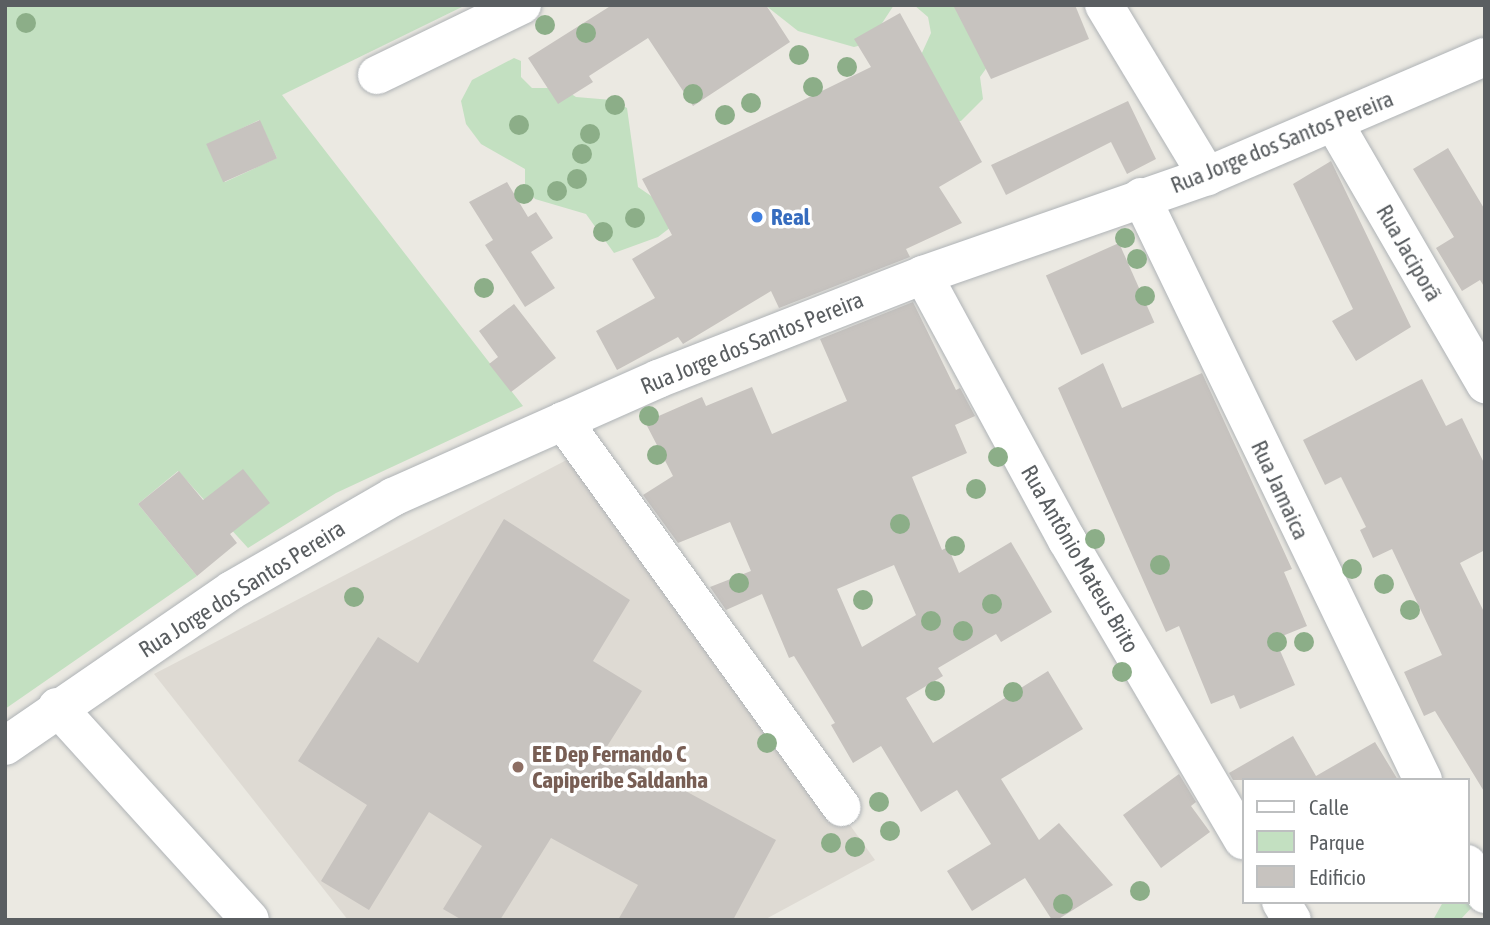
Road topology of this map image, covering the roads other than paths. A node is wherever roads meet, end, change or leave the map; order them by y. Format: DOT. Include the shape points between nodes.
graph roads {
  1 [pos="522,5"];
  2 [pos="1104,5"];
  3 [pos="1485,57"];
  4 [pos="377,75"];
  5 [pos="1334,123"];
  6 [pos="1207,176"];
  7 [pos="1141,197"];
  8 [pos="923,275"];
  9 [pos="1485,384"];
  10 [pos="563,421"];
  11 [pos="57,707"];
  12 [pos="5,746"];
  13 [pos="1422,778"];
  14 [pos="841,807"];
  15 [pos="1242,838"];
  16 [pos="1469,867"];
  17 [pos="1485,894"];
  18 [pos="1282,904"];
  19 [pos="250,920"];
  20 [pos="1292,920"];
  1 -- 4 [label="street"];
  2 -- 6 [label="street"];
  3 -- 5 [label="street, Rua Jorge dos Santos Pereira"];
  5 -- 6 [label="street, Rua Jorge dos Santos Pereira"];
  5 -- 9 [label="street, Rua Jaciporã"];
  6 -- 7 [label="street, Rua Jorge dos Santos Pereira"];
  7 -- 8 [label="street, Rua Jorge dos Santos Pereira"];
  7 -- 13 [label="street, Rua Jamaica"];
  8 -- 10 [label="street, Rua Jorge dos Santos Pereira"];
  8 -- 15 [label="street, Rua Antônio Mateus Brito" via="1067,540"];
  10 -- 11 [label="street, Rua Jorge dos Santos Pereira" via="393,497 232,590"];
  10 -- 14 [label="street"];
  11 -- 12 [label="street, Rua Jorge dos Santos Pereira"];
  11 -- 19 [label="street"];
  16 -- 17 [label="street"];
  18 -- 20 [label="street"];
}
